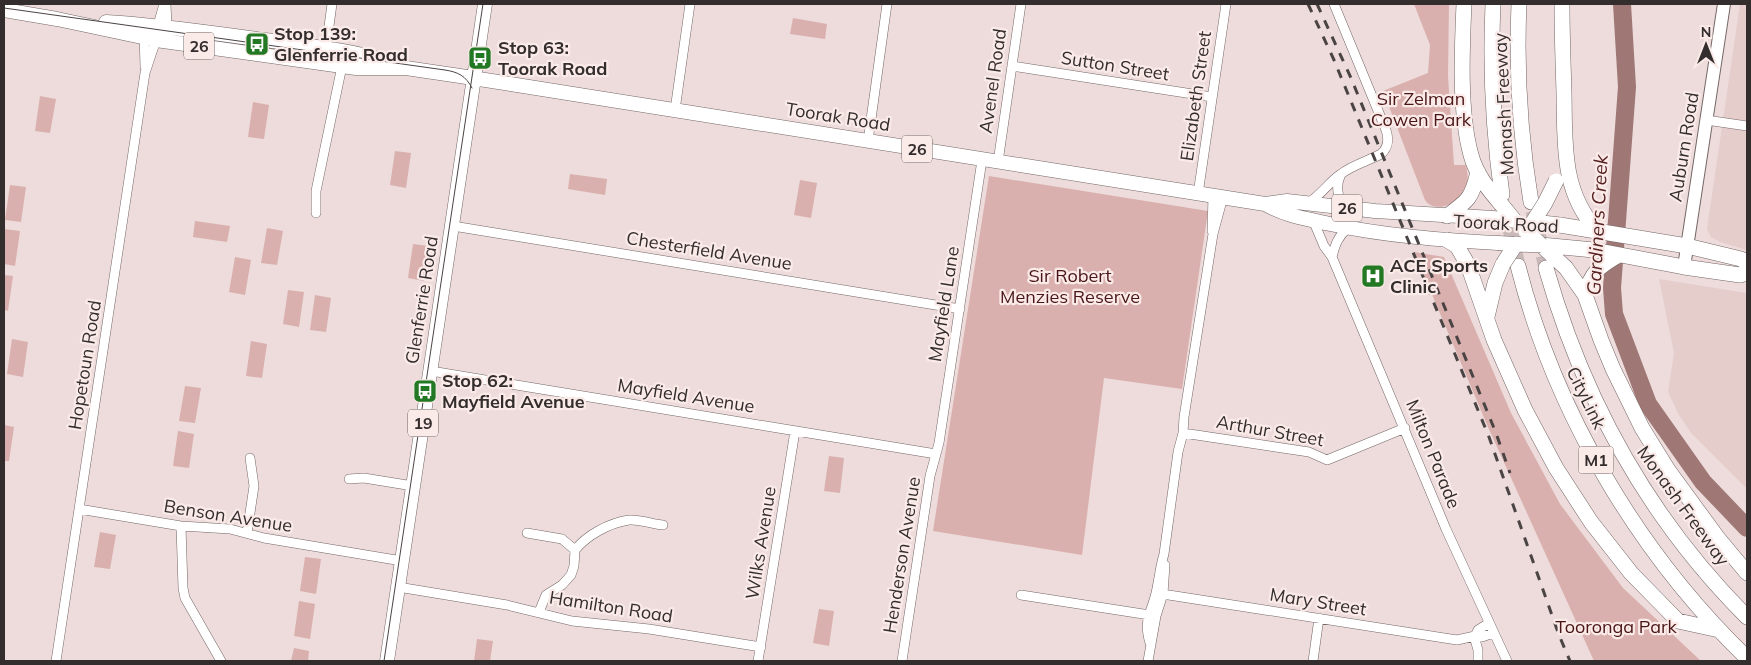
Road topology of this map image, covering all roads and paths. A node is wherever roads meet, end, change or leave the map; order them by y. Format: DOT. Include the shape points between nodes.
graph roads {
  1 [pos="165,4"];
  2 [pos="332,4"];
  3 [pos="485,4"];
  4 [pos="690,4"];
  5 [pos="887,4"];
  6 [pos="1021,4"];
  7 [pos="1226,4"];
  8 [pos="1334,4"];
  9 [pos="1464,4"];
  10 [pos="1493,4"];
  11 [pos="1519,4"];
  12 [pos="1562,4"];
  13 [pos="1724,4"];
  14 [pos="4,10"];
  15 [pos="154,30"];
  16 [pos="326,48"];
  17 [pos="342,66"];
  18 [pos="1012,66"];
  19 [pos="406,68"];
  20 [pos="474,78"];
  21 [pos="1212,97"];
  22 [pos="675,110"];
  23 [pos="1706,120"];
  24 [pos="1747,126"];
  25 [pos="868,141"];
  26 [pos="1565,159"];
  27 [pos="982,160"];
  28 [pos="998,162"];
  29 [pos="1478,172"];
  30 [pos="1341,174"];
  31 [pos="1198,194"];
  32 [pos="1502,195"];
  33 [pos="1218,197"];
  34 [pos="1531,202"];
  35 [pos="1308,203"];
  36 [pos="1265,204"];
  37 [pos="1343,208"];
  38 [pos="316,213"];
  39 [pos="1447,216"];
  40 [pos="1313,220"];
  41 [pos="1514,220"];
  42 [pos="453,226"];
  43 [pos="1529,226"];
  44 [pos="1348,228"];
  45 [pos="1597,230"];
  46 [pos="1447,240"];
  47 [pos="1516,244"];
  48 [pos="1542,245"];
  49 [pos="1686,246"];
  50 [pos="1619,254"];
  51 [pos="1332,258"];
  52 [pos="1747,263"];
  53 [pos="1510,265"];
  54 [pos="1684,267"];
  55 [pos="1546,268"];
  56 [pos="1747,273"];
  57 [pos="1585,297"];
  58 [pos="960,309"];
  59 [pos="1487,317"];
  60 [pos="431,371"];
  61 [pos="1405,428"];
  62 [pos="795,431"];
  63 [pos="1186,433"];
  64 [pos="936,454"];
  65 [pos="250,458"];
  66 [pos="349,479"];
  67 [pos="413,486"];
  68 [pos="80,509"];
  69 [pos="663,525"];
  70 [pos="181,526"];
  71 [pos="247,533"];
  72 [pos="527,533"];
  73 [pos="575,550"];
  74 [pos="402,561"];
  75 [pos="1747,573"];
  76 [pos="398,587"];
  77 [pos="1160,594"];
  78 [pos="1021,595"];
  79 [pos="539,612"];
  80 [pos="1152,615"];
  81 [pos="1319,618"];
  82 [pos="1747,618"];
  83 [pos="1488,623"];
  84 [pos="1718,630"];
  85 [pos="1494,633"];
  86 [pos="1475,636"];
  87 [pos="760,647"];
  88 [pos="1747,658"];
  89 [pos="56,661"];
  90 [pos="221,661"];
  91 [pos="387,661"];
  92 [pos="758,661"];
  93 [pos="902,661"];
  94 [pos="1148,661"];
  95 [pos="1313,661"];
  96 [pos="1478,661"];
  97 [pos="1507,661"];
  1 -- 15 [label="street, Hopetoun Road"];
  2 -- 16 [label="street"];
  3 -- 20 [label="main road, Glenferrie Road / 19"];
  4 -- 22 [label="street"];
  5 -- 25 [label="street"];
  6 -- 18 [label="street, Avenel Road"];
  7 -- 21 [label="street, Elizabeth Street"];
  8 -- 30 [label="street" via="1388,136 1386,148 1380,154"];
  9 -- 29 [label="highway" via="1465,114 1471,155"];
  10 -- 32 [label="highway" via="1492,114"];
  11 -- 34 [label="highway, Monash Freeway" via="1520,118"];
  12 -- 26 [label="highway"];
  13 -- 23 [label="main road, Auburn Road"];
  14 -- 15 [label="main road, Toorak Road / 26"];
  15 -- 16 [label="main road, Toorak Road / 26"];
  15 -- 17 [label="main road, Toorak Road / 26"];
  15 -- 68 [label="street, Hopetoun Road"];
  16 -- 19 [label="main road, Toorak Road / 26" via="359,53"];
  17 -- 19 [label="main road, Toorak Road / 26"];
  17 -- 38 [label="street" via="316,191"];
  18 -- 21 [label="street, Sutton Street"];
  18 -- 28 [label="street, Avenel Road"];
  19 -- 20 [label="main road, Toorak Road / 26"];
  20 -- 22 [label="main road, Toorak Road / 26"];
  20 -- 42 [label="main road, Glenferrie Road / 19"];
  21 -- 31 [label="street, Elizabeth Street"];
  22 -- 25 [label="main road, Toorak Road / 26"];
  23 -- 24 [label="street"];
  23 -- 49 [label="main road, Auburn Road"];
  25 -- 27 [label="main road, Toorak Road / 26"];
  26 -- 43 [label="highway, bridge" via="1546,203"];
  26 -- 45 [label="highway" via="1582,212"];
  27 -- 28 [label="main road, Toorak Road / 26"];
  27 -- 58 [label="street, Mayfield Lane"];
  28 -- 31 [label="main road, Toorak Road / 26"];
  29 -- 39 [label="highway" via="1469,199"];
  29 -- 41 [label="highway, bridge"];
  30 -- 35 [label="street"];
  30 -- 37 [label="street" via="1337,188"];
  31 -- 33 [label="main road, Toorak Road / 26"];
  33 -- 36 [label="main road, Toorak Road / 26"];
  33 -- 63 [label="street" via="1187,400"];
  35 -- 36 [label="main road, Toorak Road / 26"];
  35 -- 37 [label="main road, Toorak Road / 26"];
  36 -- 40 [label="main road, Toorak Road / 26" via="1281,213"];
  37 -- 39 [label="main road, Toorak Road / 26"];
  39 -- 41 [label="main road, Toorak Road / 26, bridge"];
  40 -- 44 [label="main road, Toorak Road / 26"];
  40 -- 51 [label="street, Milton Parade"];
  41 -- 43 [label="highway, Toorak Road / 26"];
  42 -- 58 [label="street, Chesterfield Avenue"];
  42 -- 60 [label="main road, Glenferrie Road / 19"];
  43 -- 45 [label="highway, Toorak Road / 26, bridge"];
  43 -- 47 [label="highway, bridge"];
  43 -- 48 [label="highway, bridge"];
  44 -- 46 [label="main road, Toorak Road / 26"];
  44 -- 51 [label="street" via="1337,241"];
  45 -- 49 [label="highway, Toorak Road / 26"];
  46 -- 47 [label="main road, Toorak Road / 26, bridge"];
  46 -- 59 [label="highway" via="1463,256"];
  47 -- 48 [label="highway, Toorak Road / 26, bridge"];
  47 -- 53 [label="highway, bridge"];
  48 -- 50 [label="highway, Toorak Road / 26"];
  48 -- 57 [label="highway" via="1566,268"];
  49 -- 52 [label="highway, Toorak Road / 26"];
  49 -- 54 [label="main road, Auburn Road"];
  50 -- 54 [label="highway, Toorak Road / 26"];
  50 -- 57 [label="highway" via="1596,270"];
  51 -- 61 [label="street, Milton Parade"];
  53 -- 59 [label="highway" via="1495,283"];
  53 -- 84 [label="highway, CityLink / M1" via="1566,403 1591,450 1638,527"];
  54 -- 56 [label="highway, Toorak Road / 26" via="1740,275"];
  55 -- 82 [label="highway, Monash Freeway / M1" via="1576,360 1623,455 1681,542"];
  57 -- 75 [label="highway" via="1642,428 1696,510"];
  58 -- 64 [label="street, Mayfield Lane"];
  59 -- 84 [label="highway" via="1529,418 1591,522 1631,573 1678,621"];
  60 -- 62 [label="street, Mayfield Avenue"];
  60 -- 67 [label="main road, Glenferrie Road / 19"];
  61 -- 63 [label="street, Arthur Street" via="1327,460 1309,452"];
  61 -- 83 [label="street, Milton Parade"];
  62 -- 64 [label="street, Mayfield Avenue"];
  62 -- 87 [label="street, Wilks Avenue"];
  63 -- 77 [label="street" via="1178,452 1160,568"];
  64 -- 93 [label="street, Henderson Avenue"];
  65 -- 71 [label="street" via="254,486"];
  66 -- 67 [label="street" via="364,478"];
  67 -- 74 [label="main road, Glenferrie Road / 19"];
  68 -- 70 [label="street, Benson Avenue"];
  68 -- 89 [label="street, Hopetoun Road"];
  69 -- 73 [label="street" via="629,520 588,536"];
  70 -- 71 [label="street, Benson Avenue"];
  70 -- 90 [label="street" via="185,598"];
  71 -- 74 [label="street, Benson Avenue"];
  72 -- 73 [label="street" via="562,540"];
  73 -- 79 [label="street" via="571,575 546,595"];
  74 -- 76 [label="main road, Glenferrie Road / 19"];
  76 -- 79 [label="street, Hamilton Road"];
  76 -- 91 [label="main road, Glenferrie Road / 19"];
  77 -- 80 [label="street"];
  77 -- 81 [label="street, Mary Street"];
  78 -- 80 [label="street"];
  79 -- 87 [label="street, Hamilton Road" via="572,621 649,629"];
  80 -- 94 [label="street"];
  81 -- 86 [label="street, Mary Street" via="1457,640"];
  81 -- 95 [label="street"];
  83 -- 85 [label="street, Milton Parade"];
  83 -- 86 [label="street"];
  84 -- 88 [label="highway, M1"];
  85 -- 86 [label="street, Mary Street"];
  85 -- 97 [label="street, Milton Parade"];
  86 -- 96 [label="street"];
  87 -- 92 [label="street, Wilks Avenue"];
}
